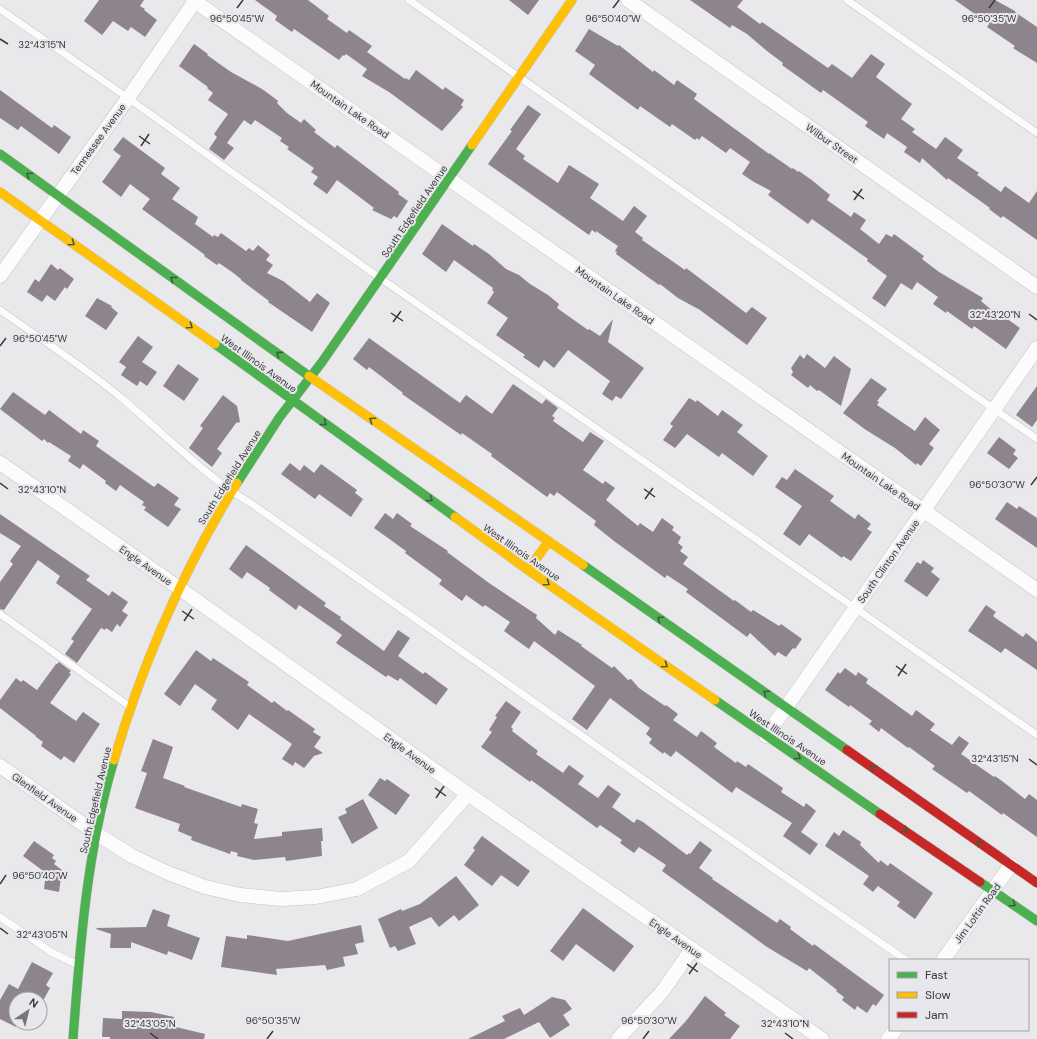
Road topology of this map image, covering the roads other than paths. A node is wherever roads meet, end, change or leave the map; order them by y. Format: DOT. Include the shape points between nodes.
graph roads {
  1 [pos="409,0"];
  2 [pos="572,0"];
  3 [pos="628,0"];
  4 [pos="847,0"];
  5 [pos="194,1"];
  6 [pos="0,9"];
  7 [pos="519,77"];
  8 [pos="128,98"];
  9 [pos="1037,133"];
  10 [pos="0,154"];
  11 [pos="449,178"];
  12 [pos="0,192"];
  13 [pos="58,196"];
  14 [pos="40,221"];
  15 [pos="0,276"];
  16 [pos="380,278"];
  17 [pos="1037,287"];
  18 [pos="0,310"];
  19 [pos="1037,348"];
  20 [pos="310,377"];
  21 [pos="293,400"];
  22 [pos="994,409"];
  23 [pos="1037,439"];
  24 [pos="0,463"];
  25 [pos="231,492"];
  26 [pos="923,511"];
  27 [pos="549,541"];
  28 [pos="528,570"];
  29 [pos="179,588"];
  30 [pos="1037,590"];
  31 [pos="855,608"];
  32 [pos="0,614"];
  33 [pos="131,707"];
  34 [pos="786,707"];
  35 [pos="766,736"];
  36 [pos="1037,736"];
  37 [pos="0,766"];
  38 [pos="468,794"];
  39 [pos="97,834"];
  40 [pos="1011,865"];
  41 [pos="1037,883"];
  42 [pos="994,890"];
  43 [pos="0,917"];
  44 [pos="1037,921"];
  45 [pos="692,949"];
  46 [pos="905,959"];
  47 [pos="944,959"];
  48 [pos="78,966"];
  49 [pos="894,1031"];
  50 [pos="73,1039"];
  51 [pos="618,1039"];
  52 [pos="822,1039"];
  53 [pos="888,1039"];
  1 -- 7 [label="lane"];
  2 -- 7 [label="main road, South Edgefield Avenue"];
  3 -- 17 [label="street, Wilbur Street"];
  4 -- 9 [label="lane"];
  5 -- 8 [label="street, Tennessee Avenue"];
  5 -- 11 [label="street, Mountain Lake Road"];
  6 -- 8 [label="lane"];
  7 -- 11 [label="main road, South Edgefield Avenue"];
  7 -- 22 [label="lane"];
  8 -- 13 [label="street, Tennessee Avenue"];
  8 -- 16 [label="lane"];
  13 -- 10 [label="main road, West Illinois Avenue, one-way"];
  11 -- 16 [label="main road, South Edgefield Avenue"];
  11 -- 26 [label="street, Mountain Lake Road"];
  12 -- 14 [label="main road, West Illinois Avenue"];
  13 -- 14 [label="street, Tennessee Avenue"];
  20 -- 13 [label="main road, West Illinois Avenue, one-way"];
  14 -- 15 [label="street, Tennessee Avenue"];
  14 -- 21 [label="main road, West Illinois Avenue, one-way"];
  16 -- 20 [label="main road, South Edgefield Avenue"];
  16 -- 31 [label="lane"];
  18 -- 25 [label="lane" via="102,383"];
  19 -- 22 [label="street, South Clinton Avenue"];
  20 -- 21 [label="main road, South Edgefield Avenue"];
  27 -- 20 [label="main road, West Illinois Avenue, one-way"];
  21 -- 25 [label="main road, South Edgefield Avenue"];
  21 -- 28 [label="main road, West Illinois Avenue, one-way"];
  22 -- 23 [label="lane"];
  22 -- 26 [label="street, South Clinton Avenue"];
  24 -- 29 [label="street, Engle Avenue"];
  25 -- 29 [label="main road, South Edgefield Avenue"];
  25 -- 46 [label="lane" via="252,504"];
  26 -- 30 [label="street, Mountain Lake Road"];
  26 -- 31 [label="street, South Clinton Avenue"];
  27 -- 28 [label="main road"];
  34 -- 27 [label="main road, West Illinois Avenue, one-way"];
  28 -- 35 [label="main road, West Illinois Avenue, one-way"];
  29 -- 33 [label="main road, South Edgefield Avenue"];
  29 -- 38 [label="street, Engle Avenue"];
  31 -- 34 [label="street, South Clinton Avenue"];
  31 -- 36 [label="lane"];
  32 -- 33 [label="lane"];
  33 -- 39 [label="main road, South Edgefield Avenue" via="113,762"];
  34 -- 35 [label="street, South Clinton Avenue"];
  40 -- 34 [label="main road, West Illinois Avenue, one-way"];
  35 -- 42 [label="main road, West Illinois Avenue, one-way"];
  37 -- 39 [label="street, Glenfield Avenue"];
  38 -- 39 [label="street, Glenfield Avenue" via="409,861 357,889 316,897 281,899 240,895 205,887 132,856"];
  38 -- 45 [label="street, Engle Avenue"];
  39 -- 48 [label="main road, South Edgefield Avenue"];
  40 -- 41 [label="main road, West Illinois Avenue"];
  40 -- 42 [label="street, Jim Loftin Road"];
  42 -- 44 [label="main road, West Illinois Avenue, one-way"];
  42 -- 47 [label="street, Jim Loftin Road"];
  43 -- 48 [label="lane" via="51,952"];
  45 -- 51 [label="street" via="662,992"];
  45 -- 52 [label="street, Engle Avenue"];
  48 -- 50 [label="main road, South Edgefield Avenue"];
  49 -- 53 [label="street"];
}
